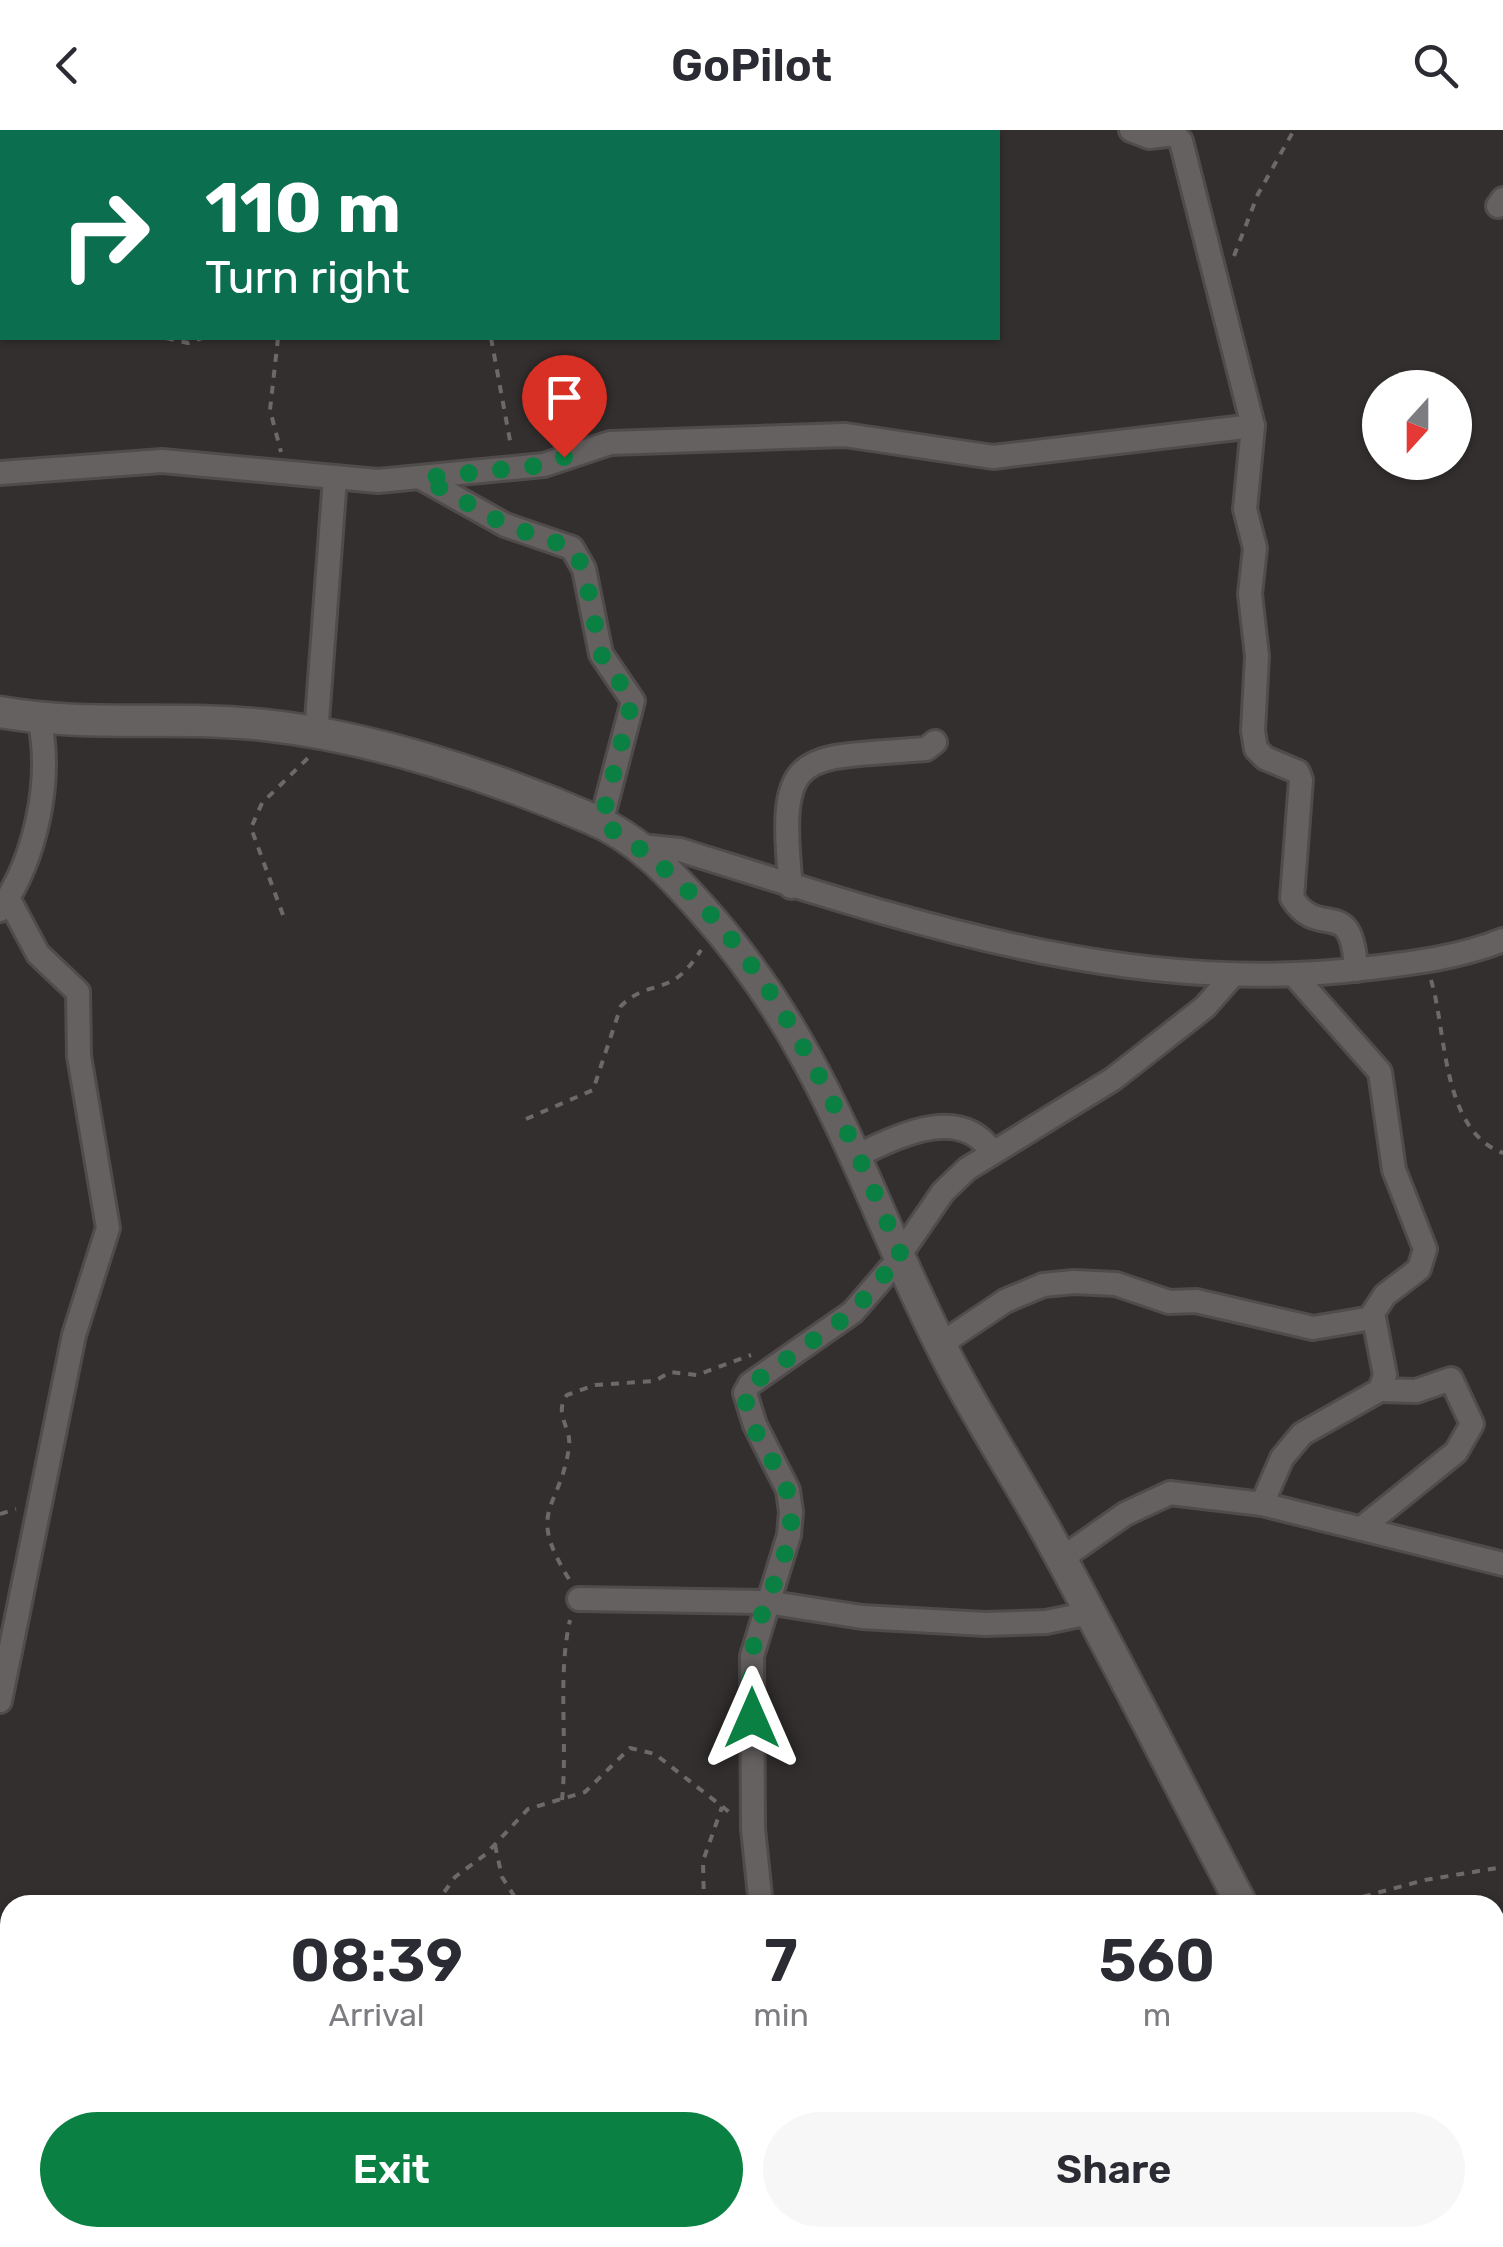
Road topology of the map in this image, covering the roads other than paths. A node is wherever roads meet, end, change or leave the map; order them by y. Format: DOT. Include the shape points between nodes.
graph roads {
  1 [pos="1131,130"];
  2 [pos="1254,426"];
  3 [pos="0,473"];
  4 [pos="335,478"];
  5 [pos="423,478"];
  6 [pos="0,712"];
  7 [pos="39,718"];
  8 [pos="321,734"];
  9 [pos="935,742"];
  10 [pos="601,823"];
  11 [pos="640,846"];
  12 [pos="791,887"];
  13 [pos="4,904"];
  14 [pos="1503,940"];
  15 [pos="1356,970"];
  16 [pos="1233,975"];
  17 [pos="1294,975"];
  18 [pos="992,1152"];
  19 [pos="858,1155"];
  20 [pos="902,1256"];
  21 [pos="1372,1318"];
  22 [pos="941,1344"];
  23 [pos="1380,1390"];
  24 [pos="1262,1504"];
  25 [pos="1363,1527"];
  26 [pos="1061,1560"];
  27 [pos="1503,1564"];
  28 [pos="579,1599"];
  29 [pos="766,1602"];
  30 [pos="1090,1613"];
  31 [pos="0,1701"];
  32 [pos="760,1895"];
  33 [pos="1237,1895"];
  1 -- 2 [label="street" via="1181,140"];
  2 -- 5 [label="street" via="993,457 845,435 610,443 544,465"];
  2 -- 15 [label="street" via="1245,509 1255,548 1252,731 1256,749 1301,780 1292,898 1298,909 1348,926"];
  3 -- 4 [label="street" via="162,461"];
  4 -- 5 [label="street"];
  4 -- 8 [label="street"];
  5 -- 10 [label="street" via="506,525 561,541 579,557 601,654 632,701"];
  6 -- 7 [label="street"];
  7 -- 8 [label="street" via="218,721"];
  7 -- 13 [label="street" via="45,744 40,803"];
  8 -- 10 [label="street" via="440,766"];
  9 -- 12 [label="street" via="926,749 837,754 801,773 786,806"];
  10 -- 11 [label="street"];
  11 -- 12 [label="street" via="680,850"];
  11 -- 19 [label="street" via="772,995"];
  12 -- 16 [label="street" via="1018,950"];
  13 -- 31 [label="street" via="38,954 78,992 79,1056 108,1215 51,1437"];
  14 -- 15 [label="street"];
  15 -- 17 [label="street"];
  16 -- 17 [label="street"];
  16 -- 18 [label="street" via="1206,1007 1113,1080"];
  17 -- 21 [label="street" via="1380,1072 1394,1170 1424,1249 1418,1270 1385,1295"];
  18 -- 19 [label="street" via="978,1135 957,1126 900,1136"];
  18 -- 20 [label="street" via="943,1192"];
  19 -- 20 [label="street"];
  20 -- 22 [label="street"];
  20 -- 29 [label="street" via="853,1312 746,1388 791,1512"];
  21 -- 22 [label="street" via="1313,1328 1196,1300 1169,1302 1116,1284 1074,1282 1016,1295"];
  21 -- 23 [label="street" via="1385,1375"];
  22 -- 26 [label="street"];
  23 -- 24 [label="street" via="1302,1434 1282,1458"];
  23 -- 25 [label="street" via="1407,1393 1452,1379 1472,1424 1456,1452"];
  24 -- 25 [label="street"];
  24 -- 26 [label="street" via="1170,1493 1125,1514"];
  25 -- 27 [label="street"];
  26 -- 30 [label="street"];
  28 -- 29 [label="street"];
  29 -- 30 [label="street" via="862,1617 985,1624"];
  29 -- 32 [label="street" via="752,1656"];
  30 -- 33 [label="street"];
}
